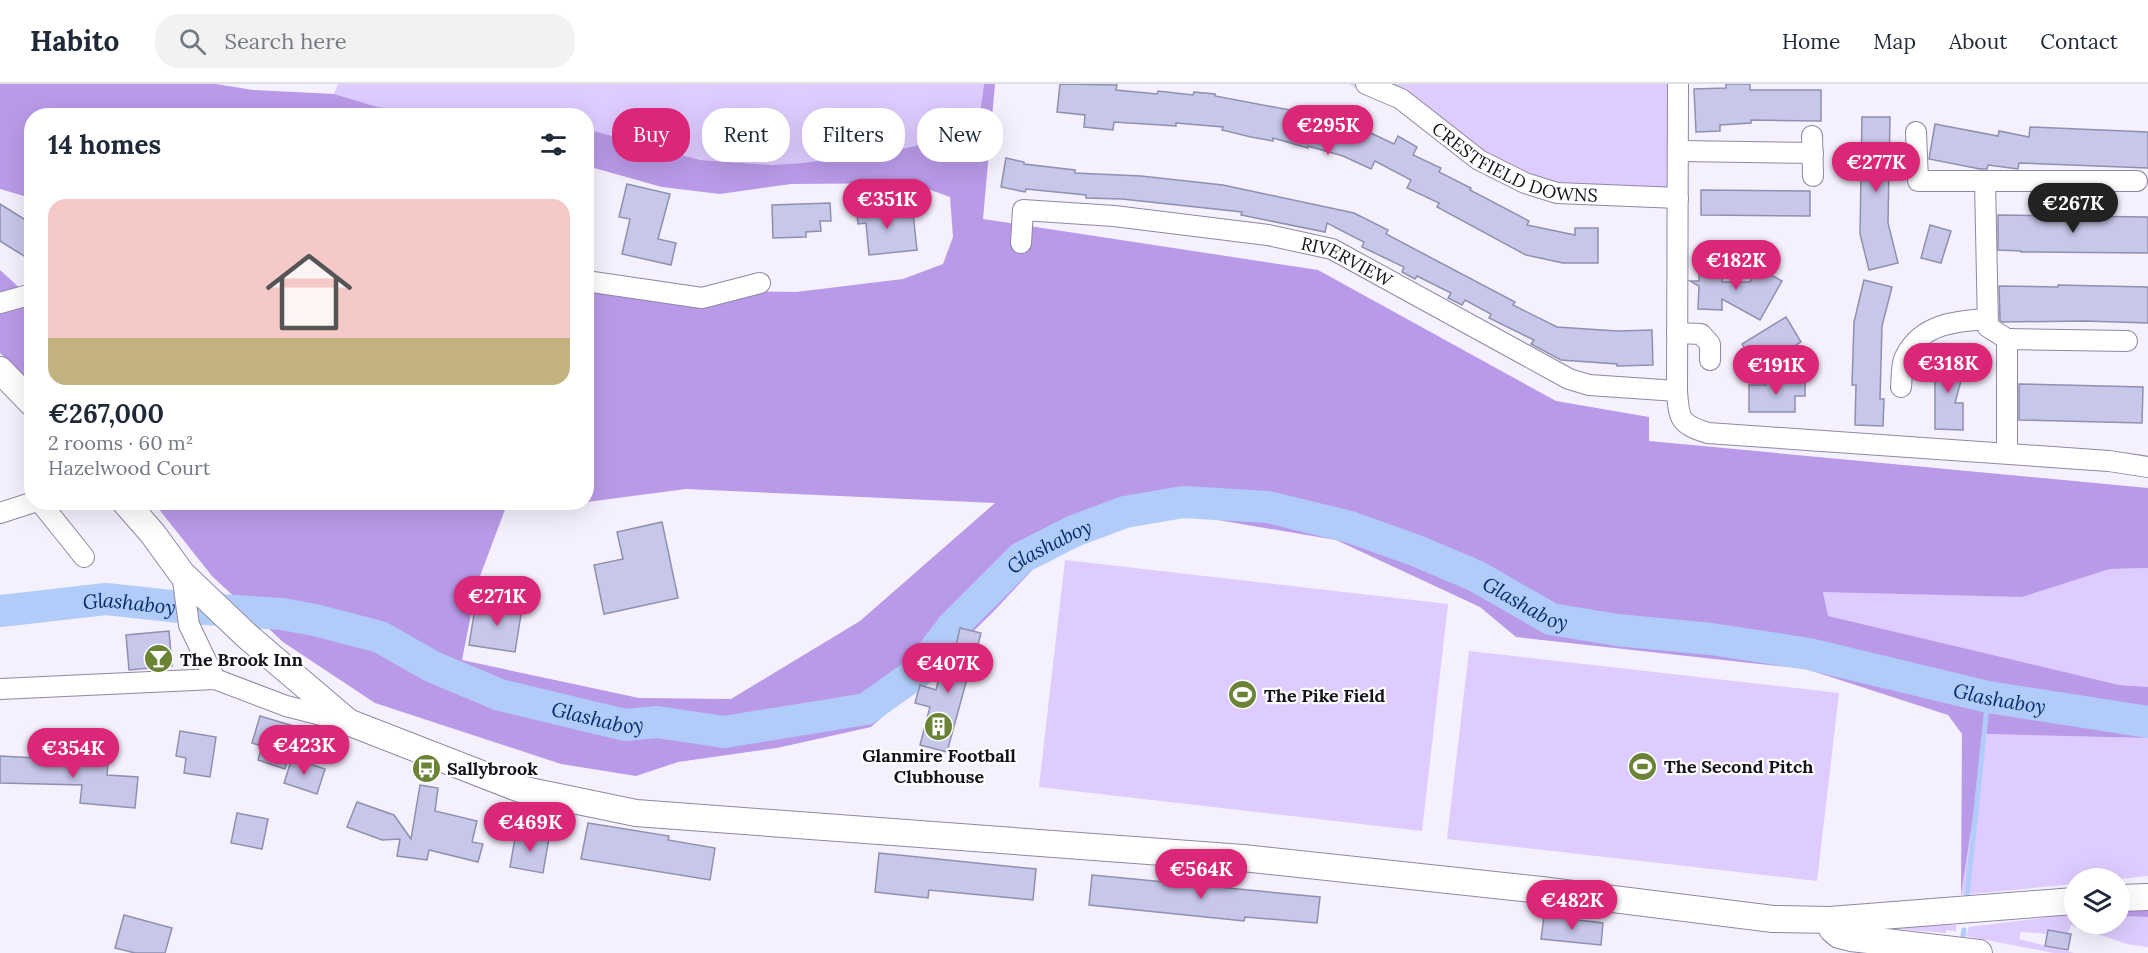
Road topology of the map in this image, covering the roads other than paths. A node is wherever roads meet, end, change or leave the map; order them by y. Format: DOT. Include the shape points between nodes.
graph roads {
  1 [pos="1366,84"];
  2 [pos="1678,84"];
  3 [pos="1916,132"];
  4 [pos="1679,151"];
  5 [pos="1813,176"];
  6 [pos="1985,181"];
  7 [pos="2137,181"];
  8 [pos="1678,198"];
  9 [pos="1021,243"];
  10 [pos="594,282"];
  11 [pos="760,283"];
  12 [pos="24,296"];
  13 [pos="0,303"];
  14 [pos="1987,319"];
  15 [pos="1677,333"];
  16 [pos="2007,339"];
  17 [pos="2127,341"];
  18 [pos="1710,360"];
  19 [pos="0,370"];
  20 [pos="1901,387"];
  21 [pos="1677,391"];
  22 [pos="24,395"];
  23 [pos="2007,453"];
  24 [pos="2148,467"];
  25 [pos="24,505"];
  26 [pos="46,510"];
  27 [pos="132,510"];
  28 [pos="0,513"];
  29 [pos="84,557"];
  30 [pos="182,574"];
  31 [pos="215,679"];
  32 [pos="0,689"];
  33 [pos="348,722"];
  34 [pos="2148,897"];
  35 [pos="2130,898"];
  36 [pos="2064,902"];
  37 [pos="1830,920"];
  38 [pos="1926,950"];
  39 [pos="1979,953"];
  1 -- 8 [label="street, CRESTFIELD DOWNS" via="1401,99 1479,160 1525,183 1557,193"];
  2 -- 4 [label="street"];
  3 -- 6 [label="street" via="1918,181"];
  4 -- 5 [label="street" via="1812,144"];
  4 -- 8 [label="street"];
  6 -- 7 [label="street"];
  6 -- 14 [label="street"];
  8 -- 15 [label="street"];
  9 -- 21 [label="street, RIVERVIEW" via="1023,210 1114,216 1268,235 1332,249 1569,379 1589,385"];
  10 -- 11 [label="street" via="702,298"];
  12 -- 13 [label="street"];
  14 -- 16 [label="street" via="1988,327"];
  14 -- 20 [label="street" via="1954,321 1921,336 1905,356"];
  15 -- 18 [label="street" via="1701,334 1710,344"];
  15 -- 21 [label="street"];
  16 -- 17 [label="street"];
  16 -- 23 [label="street"];
  19 -- 22 [label="main road"];
  21 -- 23 [label="street" via="1679,414 1690,428 1708,433"];
  23 -- 24 [label="street"];
  25 -- 28 [label="street"];
  26 -- 29 [label="street"];
  27 -- 30 [label="main road"];
  30 -- 31 [label="street" via="189,625"];
  30 -- 33 [label="main road" via="247,636"];
  31 -- 32 [label="street"];
  31 -- 33 [label="street" via="286,706"];
  33 -- 37 [label="main road" via="520,789 636,813 1243,858 1773,919"];
  34 -- 35 [label="main road"];
  36 -- 37 [label="main road"];
  37 -- 38 [label="main road" via="1832,929 1851,938"];
  38 -- 39 [label="main road"];
}
